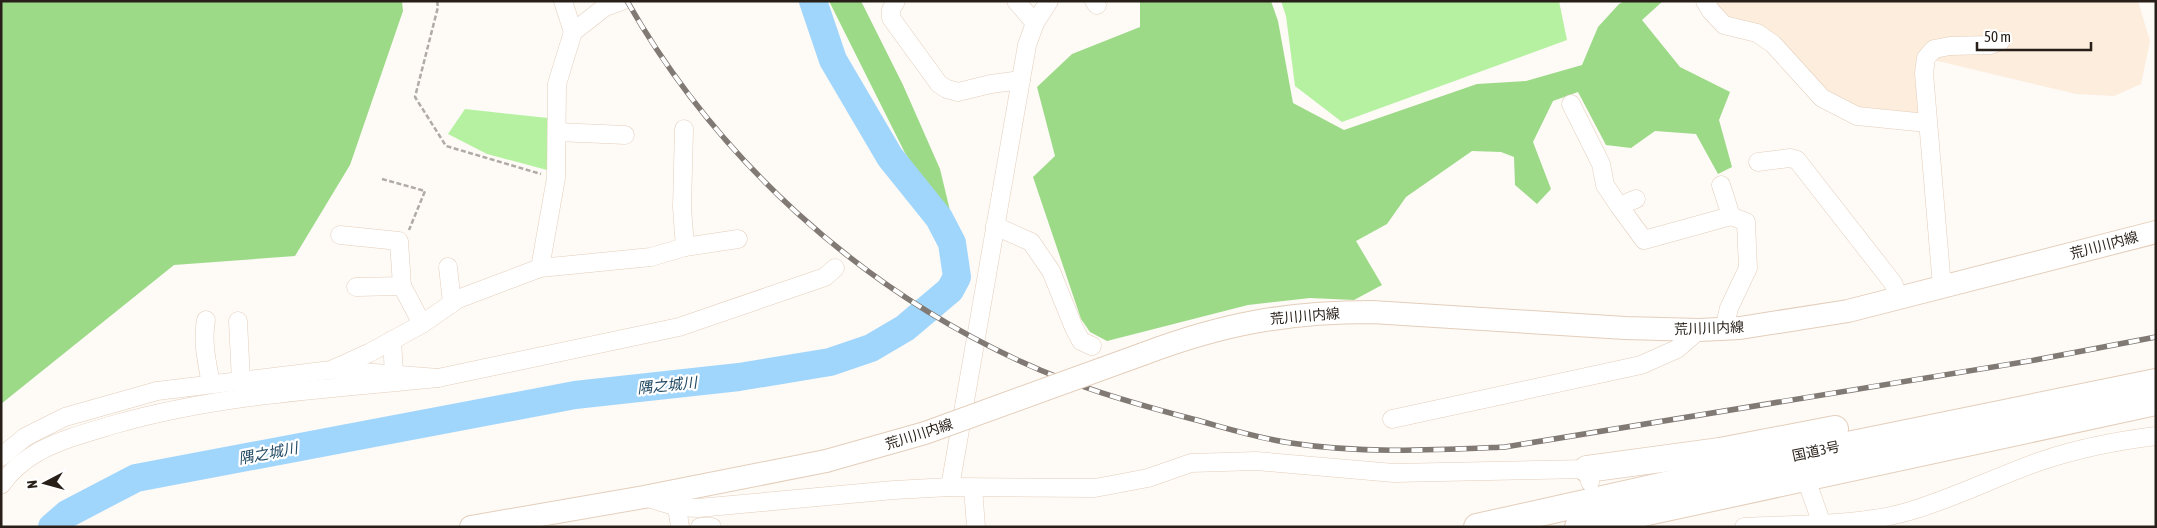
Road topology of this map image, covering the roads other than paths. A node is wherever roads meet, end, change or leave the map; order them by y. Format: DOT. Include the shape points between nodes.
graph roads {
  1 [pos="563,1"];
  2 [pos="622,1"];
  3 [pos="896,1"];
  4 [pos="1016,1"];
  5 [pos="1048,1"];
  6 [pos="1705,1"];
  7 [pos="1035,23"];
  8 [pos="573,32"];
  9 [pos="2001,41"];
  10 [pos="1021,80"];
  11 [pos="1572,104"];
  12 [pos="1927,123"];
  13 [pos="684,129"];
  14 [pos="557,132"];
  15 [pos="625,135"];
  16 [pos="1758,162"];
  17 [pos="1721,185"];
  18 [pos="1636,199"];
  19 [pos="1619,206"];
  20 [pos="1731,216"];
  21 [pos="995,226"];
  22 [pos="2156,232"];
  23 [pos="340,235"];
  24 [pos="738,239"];
  25 [pos="685,247"];
  26 [pos="448,267"];
  27 [pos="540,268"];
  28 [pos="836,268"];
  29 [pos="402,286"];
  30 [pos="356,287"];
  31 [pos="1942,287"];
  32 [pos="1899,298"];
  33 [pos="452,303"];
  34 [pos="206,320"];
  35 [pos="238,321"];
  36 [pos="422,324"];
  37 [pos="1724,329"];
  38 [pos="1699,330"];
  39 [pos="392,340"];
  40 [pos="1092,346"];
  41 [pos="332,370"];
  42 [pos="394,374"];
  43 [pos="438,378"];
  44 [pos="241,381"];
  45 [pos="2156,382"];
  46 [pos="211,384"];
  47 [pos="2085,396"];
  48 [pos="2156,402"];
  49 [pos="1392,419"];
  50 [pos="2156,436"];
  51 [pos="1,457"];
  52 [pos="1802,466"];
  53 [pos="1588,475"];
  54 [pos="1,485"];
  55 [pos="950,487"];
  56 [pos="973,488"];
  57 [pos="644,497"];
  58 [pos="677,507"];
  59 [pos="1887,522"];
  60 [pos="1823,525"];
  61 [pos="471,527"];
  62 [pos="680,527"];
  63 [pos="700,527"];
  64 [pos="712,527"];
  65 [pos="976,527"];
  66 [pos="1477,527"];
  67 [pos="1578,527"];
  68 [pos="1744,527"];
  1 -- 8 [label="street"];
  2 -- 8 [label="street" via="605,7"];
  3 -- 10 [label="street" via="891,18 939,84 947,90 958,92"];
  4 -- 7 [label="street"];
  5 -- 7 [label="street"];
  6 -- 12 [label="street" via="1724,24 1757,33 1773,44 1822,98 1857,116"];
  7 -- 10 [label="street" via="1027,45"];
  8 -- 14 [label="street" via="557,84"];
  9 -- 12 [label="street" via="1990,45 1934,49 1926,58 1924,73"];
  10 -- 21 [label="street"];
  11 -- 19 [label="street" via="1601,164 1605,185"];
  12 -- 31 [label="street"];
  13 -- 25 [label="street" via="682,207"];
  14 -- 15 [label="street"];
  14 -- 27 [label="street" via="556,178"];
  16 -- 32 [label="street" via="1797,160 1893,283"];
  17 -- 20 [label="street"];
  18 -- 19 [label="street"];
  19 -- 20 [label="street" via="1644,240"];
  20 -- 37 [label="street" via="1746,222 1748,268 1729,308"];
  21 -- 40 [label="street" via="1031,242 1051,271 1081,341"];
  21 -- 55 [label="street"];
  22 -- 31 [label="main road, 荒川川内線"];
  23 -- 29 [label="street" via="399,241"];
  24 -- 25 [label="street"];
  25 -- 27 [label="street" via="651,256"];
  26 -- 33 [label="street"];
  27 -- 33 [label="street"];
  28 -- 43 [label="street" via="826,277 679,327"];
  29 -- 30 [label="street"];
  29 -- 36 [label="street"];
  31 -- 32 [label="main road, 荒川川内線"];
  32 -- 37 [label="main road, 荒川川内線" via="1794,321"];
  33 -- 36 [label="street"];
  34 -- 46 [label="street" via="204,348"];
  35 -- 44 [label="street"];
  36 -- 39 [label="street"];
  37 -- 38 [label="main road, 荒川川内線"];
  38 -- 49 [label="street" via="1677,349 1641,365"];
  38 -- 57 [label="main road, 荒川川内線, bridge" via="1372,312 1331,312 1258,320 1178,340 925,433 826,460"];
  39 -- 41 [label="street"];
  39 -- 42 [label="street"];
  41 -- 42 [label="street"];
  41 -- 44 [label="street"];
  42 -- 43 [label="street"];
  43 -- 54 [label="street" via="232,398 141,417 71,437 36,453 9,474"];
  44 -- 46 [label="street"];
  45 -- 47 [label="highway, 国道3号"];
  46 -- 51 [label="street" via="157,391 65,416 24,437"];
  47 -- 52 [label="highway, 国道3号"];
  47 -- 53 [label="highway" via="2044,390"];
  48 -- 52 [label="highway, 国道3号"];
  50 -- 59 [label="street" via="2087,447 2040,462"];
  52 -- 60 [label="street"];
  52 -- 66 [label="highway, 国道3号"];
  52 -- 67 [label="highway, 国道3号"];
  53 -- 56 [label="street" via="1394,473 1256,461 1191,463 1148,478 1095,488"];
  55 -- 56 [label="street"];
  55 -- 58 [label="street" via="698,508"];
  56 -- 65 [label="street"];
  57 -- 58 [label="street"];
  57 -- 61 [label="main road, 荒川川内線"];
  58 -- 62 [label="street"];
  59 -- 60 [label="street"];
  60 -- 68 [label="street"];
  63 -- 64 [label="street"];
}
